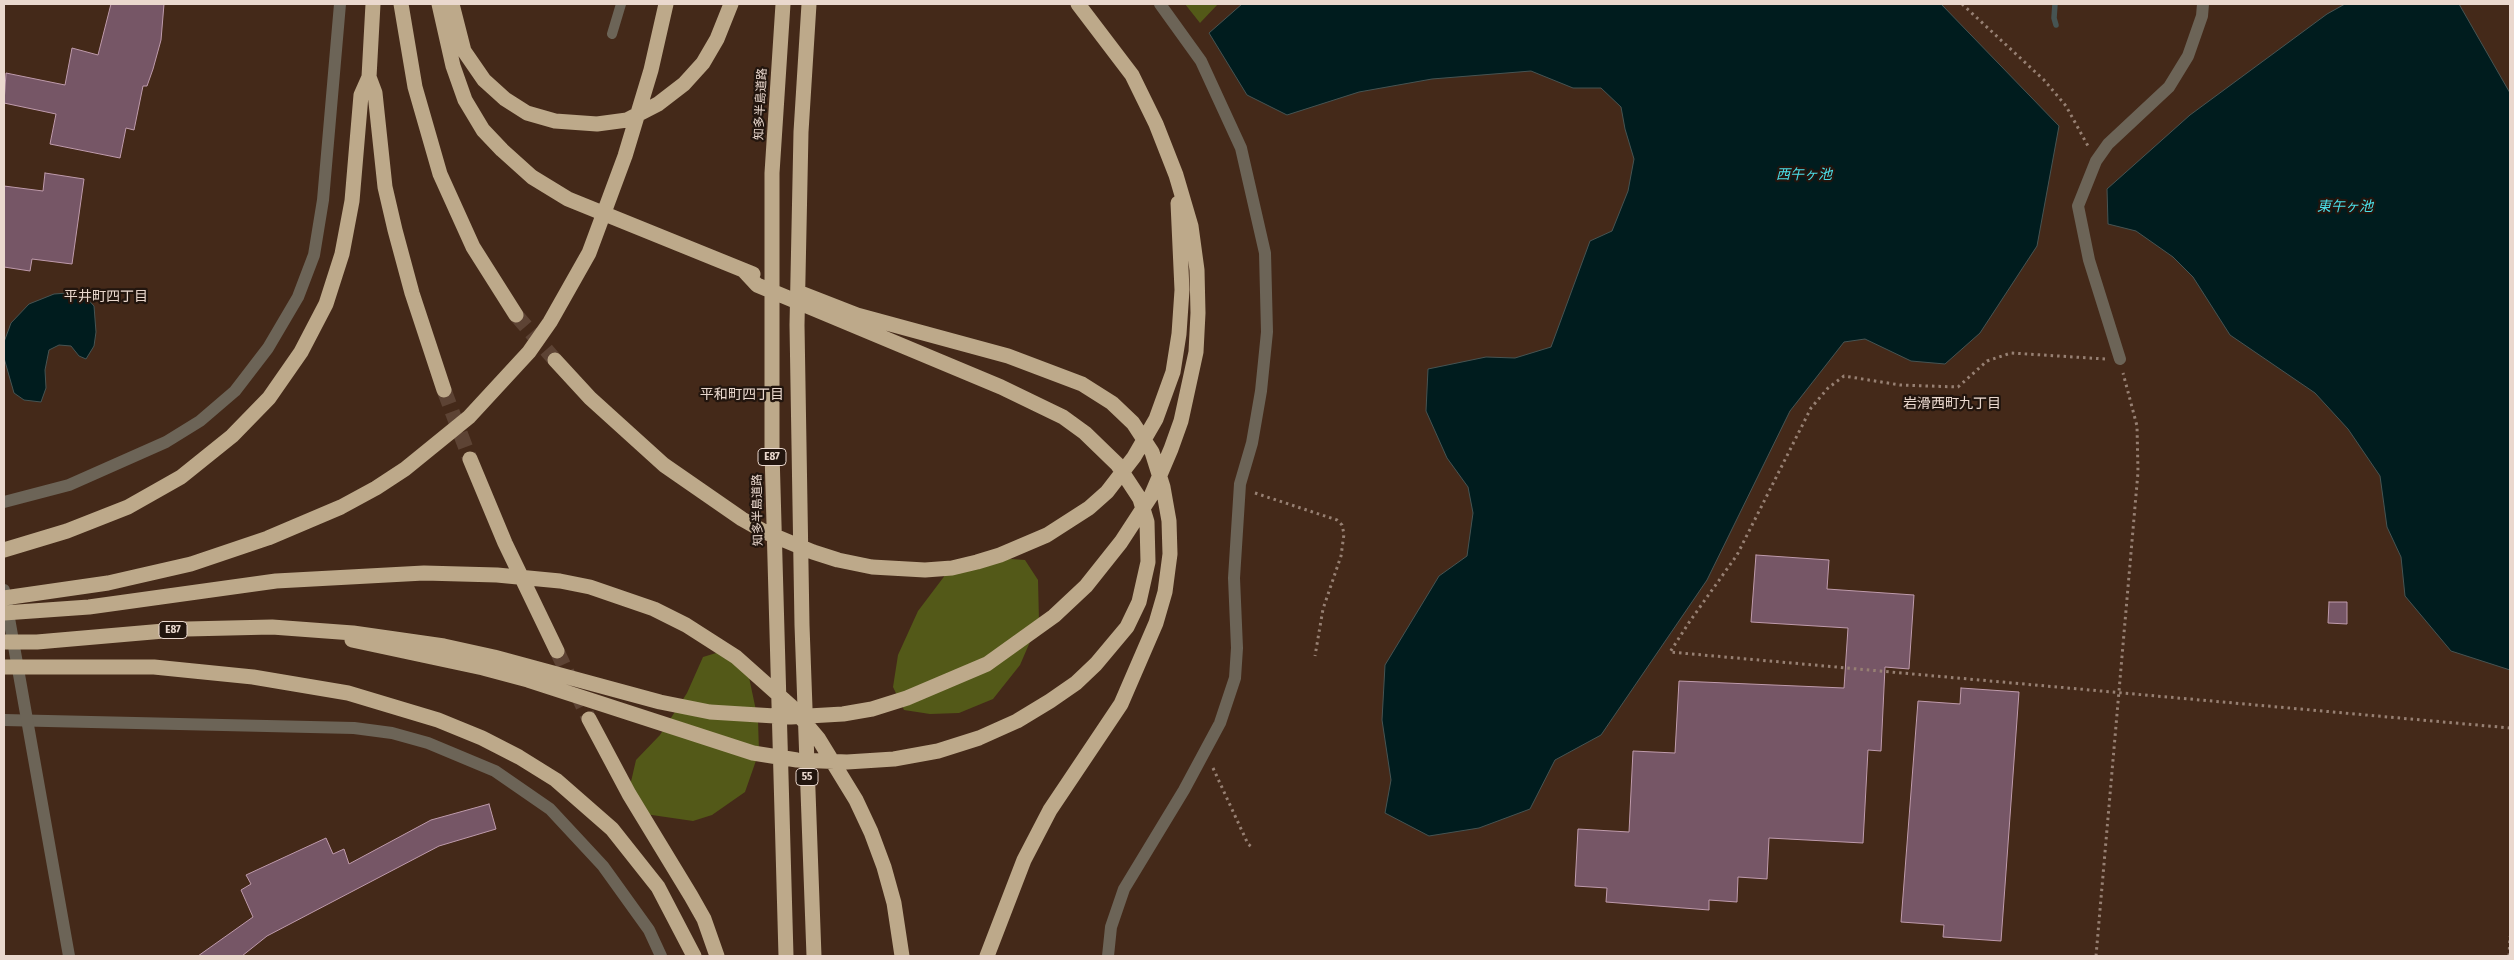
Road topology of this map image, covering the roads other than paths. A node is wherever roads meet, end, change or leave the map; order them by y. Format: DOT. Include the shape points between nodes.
graph roads {
  1 [pos="340,4"];
  2 [pos="373,4"];
  3 [pos="401,4"];
  4 [pos="439,4"];
  5 [pos="452,4"];
  6 [pos="621,4"];
  7 [pos="666,4"];
  8 [pos="731,4"];
  9 [pos="783,4"];
  10 [pos="809,4"];
  11 [pos="1078,4"];
  12 [pos="1160,4"];
  13 [pos="2203,4"];
  14 [pos="612,34"];
  15 [pos="369,77"];
  16 [pos="1176,174"];
  17 [pos="744,271"];
  18 [pos="516,315"];
  19 [pos="555,360"];
  20 [pos="2120,360"];
  21 [pos="444,390"];
  22 [pos="470,459"];
  23 [pos="4,502"];
  24 [pos="10,549"];
  25 [pos="4,590"];
  26 [pos="4,598"];
  27 [pos="802,598"];
  28 [pos="775,599"];
  29 [pos="4,613"];
  30 [pos="309,630"];
  31 [pos="4,642"];
  32 [pos="557,651"];
  33 [pos="4,668"];
  34 [pos="589,719"];
  35 [pos="4,720"];
  36 [pos="28,721"];
  37 [pos="69,956"];
  38 [pos="661,956"];
  39 [pos="694,956"];
  40 [pos="717,956"];
  41 [pos="786,956"];
  42 [pos="814,956"];
  43 [pos="902,956"];
  44 [pos="988,956"];
  45 [pos="1108,956"];
  1 -- 23 [label="street" via="323,200 314,255 298,297 268,348 235,391 200,420 166,442 70,485"];
  2 -- 15 [label="highway"];
  3 -- 18 [label="highway" via="415,87 440,174 473,247"];
  4 -- 17 [label="highway" via="453,66 465,100 483,130 532,177 568,199"];
  5 -- 8 [label="highway" via="464,51 484,80 505,100 527,113 555,121 597,124 627,120 658,104 684,84 717,39"];
  6 -- 14 [label="lane"];
  7 -- 26 [label="highway" via="651,70 625,156 589,253 534,345 469,418 376,488 305,523 191,564 108,583"];
  9 -- 28 [label="highway, 知多半島道路 / E87" via="772,173"];
  10 -- 27 [label="highway, E87" via="801,132 797,325"];
  11 -- 16 [label="highway" via="1132,75"];
  12 -- 45 [label="street" via="1201,61 1241,148 1265,253 1267,332 1261,391 1240,490 1234,578 1235,678 1220,723 1124,889 1111,927"];
  13 -- 20 [label="street" via="2188,56 2169,87 2108,144 2096,161 2078,206 2089,260"];
  15 -- 21 [label="highway" via="375,93 380,150 395,230"];
  15 -- 24 [label="highway" via="361,95 352,201 342,254 322,312 301,352 269,398 232,436 181,477 128,507"];
  16 -- 19 [label="highway" via="1182,290 1179,334 1173,372 1156,419 1107,492 1089,508 1047,535 977,562 952,568 899,570 838,560 788,542 742,519 664,465 590,398"];
  16 -- 30 [label="highway" via="1191,226 1198,313 1196,352 1171,449 1151,496 1121,542 1086,586 1054,616 987,664 907,698 842,714 791,718 710,712 444,646 369,634"];
  17 -- 30 [label="highway" via="757,285 1001,387 1063,417 1117,464 1140,499 1147,522 1148,562 1139,602 1127,626 1115,644 1076,683 1017,721 938,751 894,759 847,762 797,760 753,754 528,680"];
  17 -- 44 [label="highway" via="857,315 1008,356 1074,381 1112,402 1133,423 1152,452 1163,487 1170,530 1165,592 1156,623 1121,704 1050,810 1024,860"];
  22 -- 32 [label="highway" via="505,544"];
  25 -- 36 [label="street"];
  27 -- 42 [label="highway, 55"];
  28 -- 41 [label="highway, 知多半島道路 / 55"];
  29 -- 43 [label="highway" via="148,600 276,581 464,573 560,581 654,609 686,625 759,675 818,738 856,800 884,867 894,903"];
  30 -- 31 [label="highway, E87" via="272,627 187,629"];
  33 -- 39 [label="highway" via="154,667 290,682 396,706 482,738 556,780 612,830 658,887"];
  34 -- 40 [label="highway" via="629,794 692,896"];
  35 -- 36 [label="street"];
  36 -- 37 [label="street"];
  36 -- 38 [label="street" via="354,728 392,733 446,750 495,771 550,809 604,866 649,930"];
}
